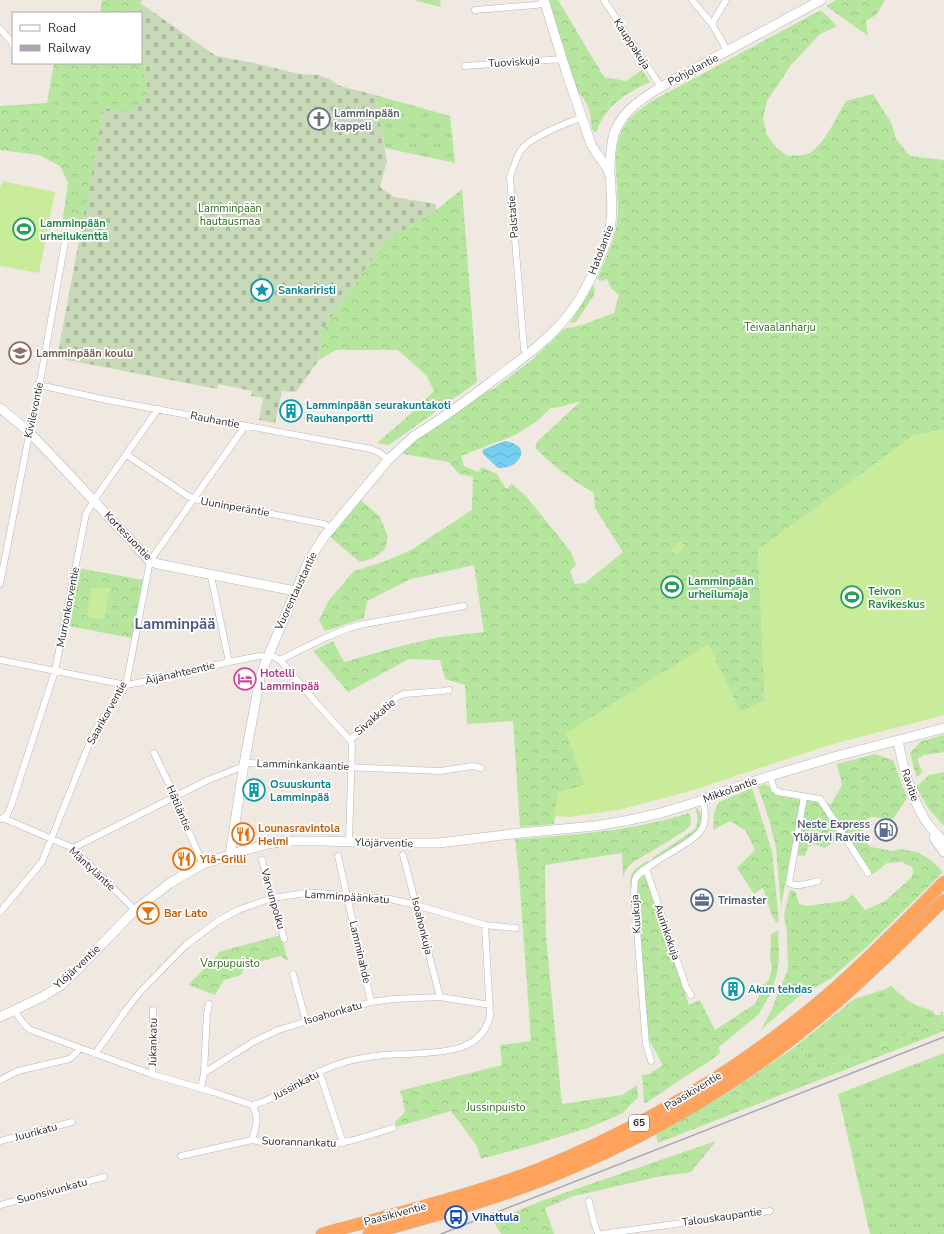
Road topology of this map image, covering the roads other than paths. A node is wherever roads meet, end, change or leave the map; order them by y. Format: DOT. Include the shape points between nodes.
graph roads {
  1 [pos="604,0"];
  2 [pos="692,0"];
  3 [pos="726,0"];
  4 [pos="821,0"];
  5 [pos="545,2"];
  6 [pos="475,10"];
  7 [pos="712,24"];
  8 [pos="0,29"];
  9 [pos="12,44"];
  10 [pos="728,52"];
  11 [pos="563,59"];
  12 [pos="465,66"];
  13 [pos="660,87"];
  14 [pos="582,117"];
  15 [pos="610,176"];
  16 [pos="66,236"];
  17 [pos="527,354"];
  18 [pos="39,385"];
  19 [pos="476,393"];
  20 [pos="0,408"];
  21 [pos="158,409"];
  22 [pos="245,426"];
  23 [pos="30,433"];
  24 [pos="127,455"];
  25 [pos="389,459"];
  26 [pos="194,499"];
  27 [pos="94,500"];
  28 [pos="330,528"];
  29 [pos="150,561"];
  30 [pos="211,576"];
  31 [pos="0,584"];
  32 [pos="295,591"];
  33 [pos="464,606"];
  34 [pos="267,656"];
  35 [pos="0,660"];
  36 [pos="280,660"];
  37 [pos="229,662"];
  38 [pos="56,671"];
  39 [pos="126,684"];
  40 [pos="449,690"];
  41 [pos="944,728"];
  42 [pos="350,740"];
  43 [pos="898,740"];
  44 [pos="154,753"];
  45 [pos="244,764"];
  46 [pos="351,767"];
  47 [pos="480,768"];
  48 [pos="770,776"];
  49 [pos="804,797"];
  50 [pos="174,798"];
  51 [pos="703,800"];
  52 [pos="2,819"];
  53 [pos="930,827"];
  54 [pos="512,834"];
  55 [pos="52,838"];
  56 [pos="349,842"];
  57 [pos="944,842"];
  58 [pos="73,848"];
  59 [pos="944,852"];
  60 [pos="230,855"];
  61 [pos="403,855"];
  62 [pos="338,856"];
  63 [pos="262,860"];
  64 [pos="203,864"];
  65 [pos="646,869"];
  66 [pos="868,873"];
  67 [pos="818,881"];
  68 [pos="944,882"];
  69 [pos="348,895"];
  70 [pos="272,898"];
  71 [pos="944,900"];
  72 [pos="416,905"];
  73 [pos="944,906"];
  74 [pos="135,910"];
  75 [pos="0,912"];
  76 [pos="921,922"];
  77 [pos="485,925"];
  78 [pos="516,928"];
  79 [pos="284,939"];
  80 [pos="293,974"];
  81 [pos="691,995"];
  82 [pos="440,997"];
  83 [pos="371,1002"];
  84 [pos="209,1004"];
  85 [pos="490,1005"];
  86 [pos="153,1010"];
  87 [pos="15,1011"];
  88 [pos="0,1017"];
  89 [pos="306,1021"];
  90 [pos="80,1048"];
  91 [pos="95,1054"];
  92 [pos="651,1061"];
  93 [pos="319,1071"];
  94 [pos="204,1073"];
  95 [pos="152,1074"];
  96 [pos="0,1080"];
  97 [pos="201,1088"];
  98 [pos="252,1105"];
  99 [pos="72,1122"];
  100 [pos="393,1128"];
  101 [pos="252,1140"];
  102 [pos="0,1141"];
  103 [pos="343,1143"];
  104 [pos="181,1156"];
  105 [pos="104,1177"];
  106 [pos="589,1201"];
  107 [pos="0,1205"];
  108 [pos="770,1211"];
  109 [pos="322,1234"];
  110 [pos="369,1234"];
  111 [pos="598,1234"];
  112 [pos="602,1234"];
  1 -- 13 [label="street, Kauppakuja"];
  2 -- 7 [label="street"];
  3 -- 7 [label="street"];
  4 -- 10 [label="main road, Pohjolantie"];
  5 -- 6 [label="street"];
  5 -- 11 [label="main road, Hatolantie"];
  7 -- 10 [label="street"];
  8 -- 9 [label="street"];
  10 -- 13 [label="main road, Pohjolantie"];
  11 -- 12 [label="street, Tuoviskuja"];
  11 -- 14 [label="main road, Hatolantie"];
  13 -- 15 [label="main road, Pohjolantie" via="634,105 618,123 612,144"];
  14 -- 15 [label="main road, Hatolantie" via="595,152"];
  14 -- 17 [label="street, Palstatie" via="531,140 521,150 510,177 524,349"];
  15 -- 17 [label="main road, Hatolantie" via="611,226 592,276 568,315 547,338"];
  16 -- 18 [label="street, Kivilevontie"];
  17 -- 19 [label="main road, Hatolantie"];
  18 -- 21 [label="street, Rauhantie"];
  18 -- 23 [label="street, Kivilevontie"];
  19 -- 25 [label="main road, Vuorentaustantie" via="414,436"];
  20 -- 23 [label="main road, Kortesuontie"];
  21 -- 22 [label="street, Rauhantie"];
  21 -- 24 [label="street, Murronkorventie"];
  22 -- 25 [label="street, Rauhantie" via="375,450"];
  22 -- 26 [label="street, Saarikorventie"];
  23 -- 27 [label="main road, Kortesuontie"];
  23 -- 31 [label="street, Kivilevontie"];
  24 -- 26 [label="street, Uuninperäntie"];
  24 -- 27 [label="street, Murronkorventie"];
  25 -- 28 [label="main road, Vuorentaustantie"];
  26 -- 28 [label="street, Uuninperäntie" via="324,524"];
  26 -- 29 [label="street, Saarikorventie"];
  27 -- 29 [label="main road, Kortesuontie"];
  27 -- 38 [label="street, Murronkorventie" via="84,520"];
  28 -- 32 [label="main road, Vuorentaustantie" via="309,560"];
  29 -- 30 [label="main road, Kortesuontie"];
  29 -- 39 [label="street, Saarikorventie"];
  30 -- 32 [label="main road, Kortesuontie"];
  30 -- 37 [label="street"];
  32 -- 34 [label="main road, Vuorentaustantie"];
  33 -- 36 [label="street" via="359,624"];
  34 -- 36 [label="street"];
  34 -- 37 [label="street, Äijänahteentie"];
  34 -- 45 [label="main road, Vuorentaustantie" via="260,678"];
  35 -- 38 [label="street, Äijänahteentie"];
  36 -- 42 [label="street"];
  37 -- 39 [label="street, Äijänahteentie"];
  38 -- 39 [label="street, Äijänahteentie"];
  38 -- 52 [label="street, Murronkorventie" via="11,806"];
  39 -- 55 [label="street, Saarikorventie" via="94,732"];
  40 -- 42 [label="street, Sivakkatie" via="404,694 397,697"];
  41 -- 43 [label="main road, Mikkolantie"];
  42 -- 46 [label="street"];
  43 -- 48 [label="main road, Mikkolantie"];
  43 -- 53 [label="main road, Ravitie" via="911,792"];
  44 -- 50 [label="street, Hätiläntie"];
  45 -- 46 [label="street, Lamminkankaantie" via="248,762"];
  45 -- 50 [label="street, Lamminkankaantie"];
  45 -- 60 [label="main road, Vuorentaustantie"];
  46 -- 47 [label="street, Lamminkankaantie" via="440,771 473,766"];
  46 -- 56 [label="street"];
  48 -- 49 [label="street" via="777,792"];
  48 -- 51 [label="main road, Mikkolantie"];
  49 -- 66 [label="street" via="820,799"];
  49 -- 67 [label="street" via="789,882 793,886"];
  50 -- 58 [label="street, Lamminkankaantie"];
  50 -- 64 [label="street, Hätiläntie"];
  51 -- 54 [label="main road, Mikkolantie" via="625,821"];
  51 -- 65 [label="street, Kuukuja" via="705,818 700,833"];
  52 -- 55 [label="street, Mäntyläntie"];
  53 -- 57 [label="main road, Ravitie"];
  53 -- 59 [label="main road, Ravitie"];
  54 -- 56 [label="main road, Ylöjärventie" via="440,843"];
  55 -- 58 [label="street, Mäntyläntie"];
  55 -- 75 [label="street, Saarikorventie" via="42,862"];
  56 -- 60 [label="main road, Ylöjärventie" via="286,841"];
  58 -- 74 [label="street, Mäntyläntie"];
  60 -- 64 [label="main road, Ylöjärventie"];
  61 -- 72 [label="street, Isoahonkuja"];
  62 -- 69 [label="street, Lamminahde"];
  63 -- 70 [label="street, Varvunpolku"];
  64 -- 74 [label="main road, Ylöjärventie" via="170,883"];
  65 -- 81 [label="street, Aurinkokuja" via="686,987"];
  65 -- 92 [label="street, Kuukuja" via="636,878 634,892 646,1044"];
  68 -- 109 [label="highway, Paasikiventie / 65" via="826,996 729,1069 653,1116 538,1169 432,1204"];
  69 -- 70 [label="street, Lamminpäänkatu" via="307,893"];
  69 -- 72 [label="street, Lamminpäänkatu" via="390,899"];
  69 -- 83 [label="street, Lamminahde"];
  70 -- 79 [label="street, Varvunpolku"];
  70 -- 91 [label="street, Lamminpäänkatu" via="238,910 212,925 186,946 140,992"];
  71 -- 76 [label="highway, Paasikiventie / 65"];
  72 -- 77 [label="street, Lamminpäänkatu"];
  72 -- 82 [label="street, Isoahonkuja"];
  73 -- 76 [label="highway" via="928,920"];
  74 -- 87 [label="main road, Ylöjärventie" via="64,982"];
  76 -- 110 [label="highway, Paasikiventie / 65" via="862,980 793,1038 736,1080 660,1126 600,1156 542,1180 477,1203"];
  77 -- 78 [label="street, Lamminpäänkatu"];
  77 -- 85 [label="street, Jussinkatu"];
  80 -- 89 [label="street"];
  82 -- 83 [label="street, Isoahonkatu"];
  82 -- 85 [label="street, Isoahonkatu"];
  83 -- 89 [label="street, Isoahonkatu"];
  84 -- 94 [label="street"];
  85 -- 93 [label="street, Jussinkatu" via="486,1027 476,1039 464,1046 438,1052 361,1058"];
  86 -- 95 [label="street, Jukankatu"];
  87 -- 88 [label="main road, Ylöjärventie"];
  87 -- 90 [label="street" via="30,1029"];
  89 -- 94 [label="street, Isoahonkatu" via="253,1042"];
  90 -- 91 [label="street"];
  90 -- 96 [label="street" via="69,1059 18,1071"];
  91 -- 95 [label="street"];
  93 -- 98 [label="street, Jussinkatu" via="261,1103"];
  93 -- 103 [label="street"];
  94 -- 97 [label="street"];
  95 -- 97 [label="street"];
  97 -- 98 [label="street"];
  98 -- 101 [label="street, Suorannankatu" via="257,1118"];
  99 -- 102 [label="street, Juurikatu"];
  100 -- 103 [label="street, Suorannankatu"];
  101 -- 103 [label="street, Suorannankatu"];
  101 -- 104 [label="street, Suorannankatu"];
  105 -- 107 [label="street, Suonsivunkatu"];
  106 -- 111 [label="street"];
  108 -- 112 [label="street, Talouskaupantie"];
}
